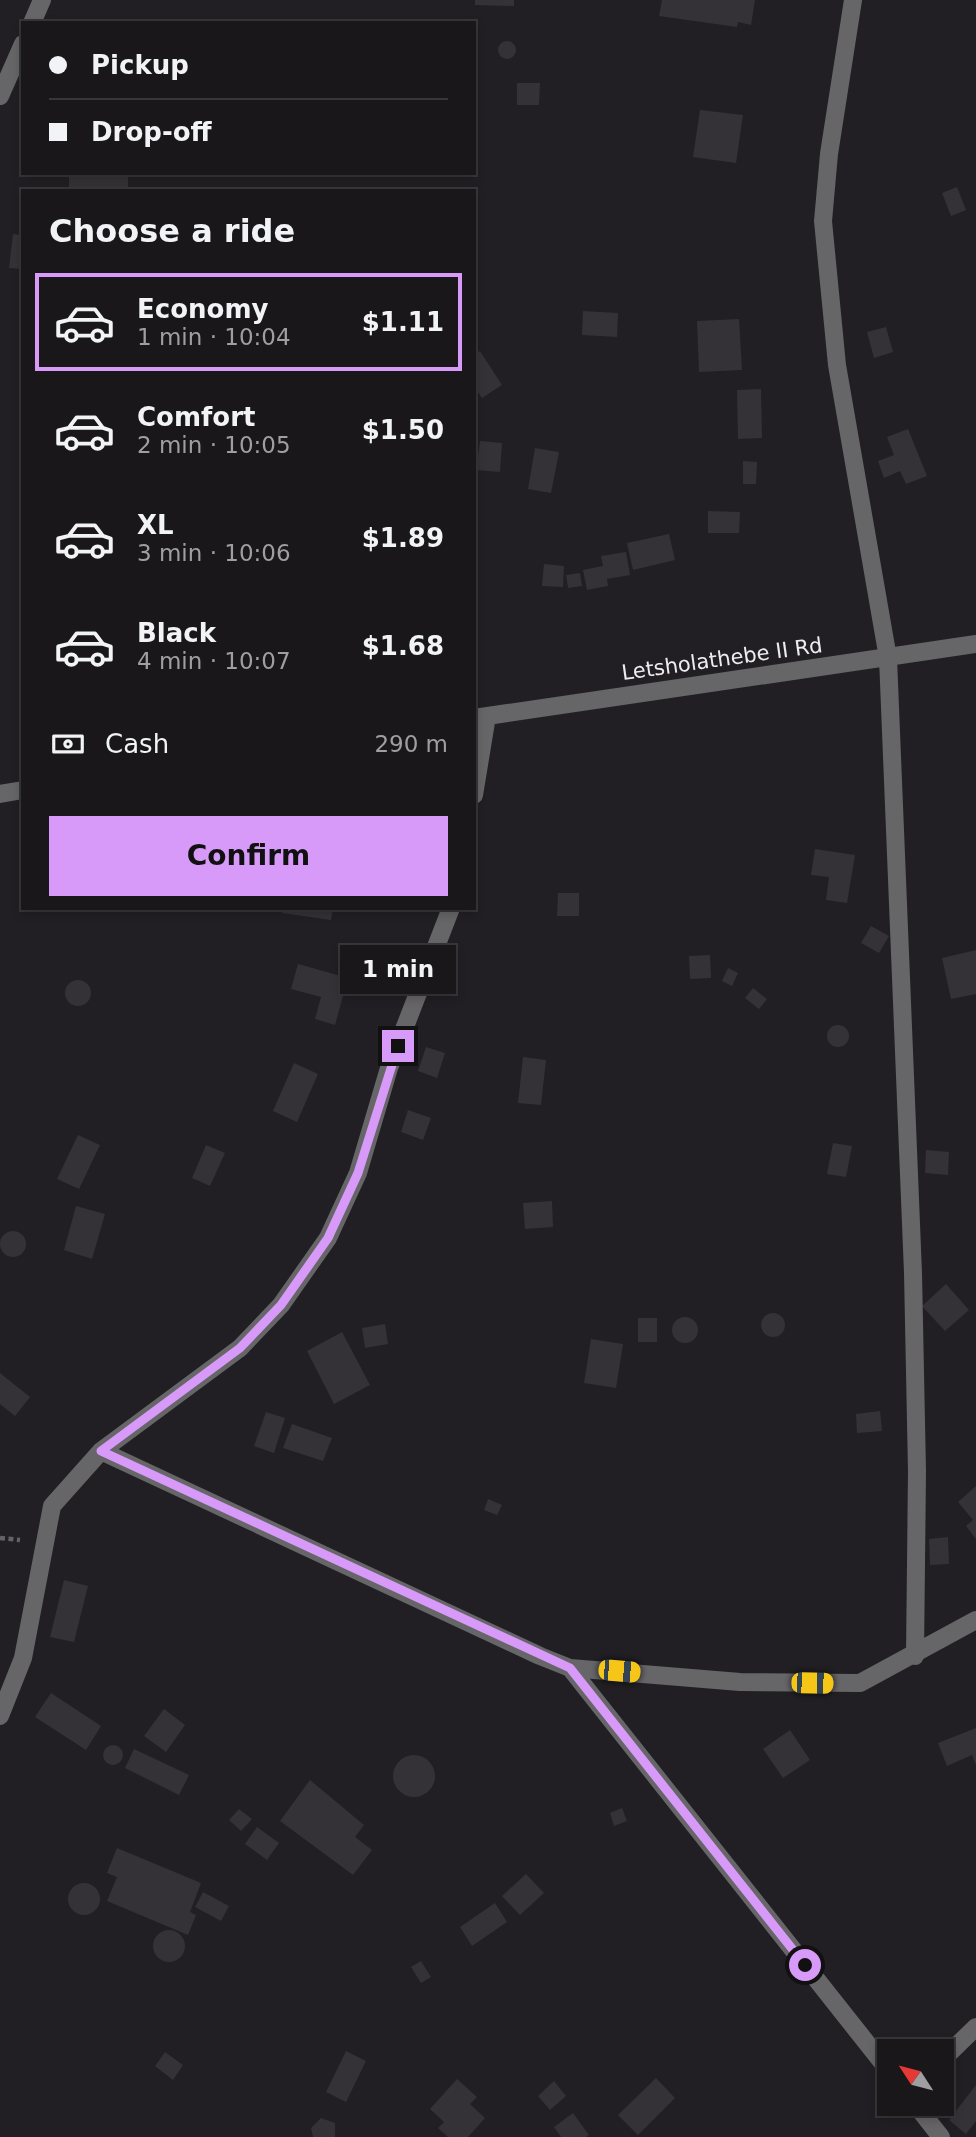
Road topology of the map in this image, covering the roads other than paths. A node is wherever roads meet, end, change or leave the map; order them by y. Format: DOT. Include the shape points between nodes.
graph roads {
  1 [pos="42,0"];
  2 [pos="853,0"];
  3 [pos="33,21"];
  4 [pos="21,49"];
  5 [pos="0,96"];
  6 [pos="976,644"];
  7 [pos="888,658"];
  8 [pos="481,717"];
  9 [pos="476,773"];
  10 [pos="21,790"];
  11 [pos="0,794"];
  12 [pos="450,910"];
  13 [pos="101,1451"];
  14 [pos="976,1620"];
  15 [pos="915,1656"];
  16 [pos="570,1668"];
  17 [pos="0,1716"];
  18 [pos="976,2027"];
  19 [pos="954,2048"];
  20 [pos="877,2056"];
  21 [pos="924,2116"];
  22 [pos="941,2137"];
  1 -- 3 [label="street"];
  2 -- 7 [label="street" via="823,221 838,365"];
  4 -- 5 [label="street"];
  6 -- 7 [label="street, Letsholathebe II Rd"];
  7 -- 8 [label="street, Letsholathebe II Rd"];
  7 -- 15 [label="street" via="913,1273"];
  8 -- 9 [label="street"];
  10 -- 11 [label="street"];
  12 -- 13 [label="street" via="389,1068 358,1173 328,1238 281,1305 240,1348"];
  13 -- 16 [label="street"];
  13 -- 17 [label="street" via="52,1506 23,1658"];
  14 -- 15 [label="street"];
  15 -- 16 [label="street" via="860,1684 740,1682"];
  16 -- 20 [label="street"];
  18 -- 19 [label="street"];
  21 -- 22 [label="street"];
}
